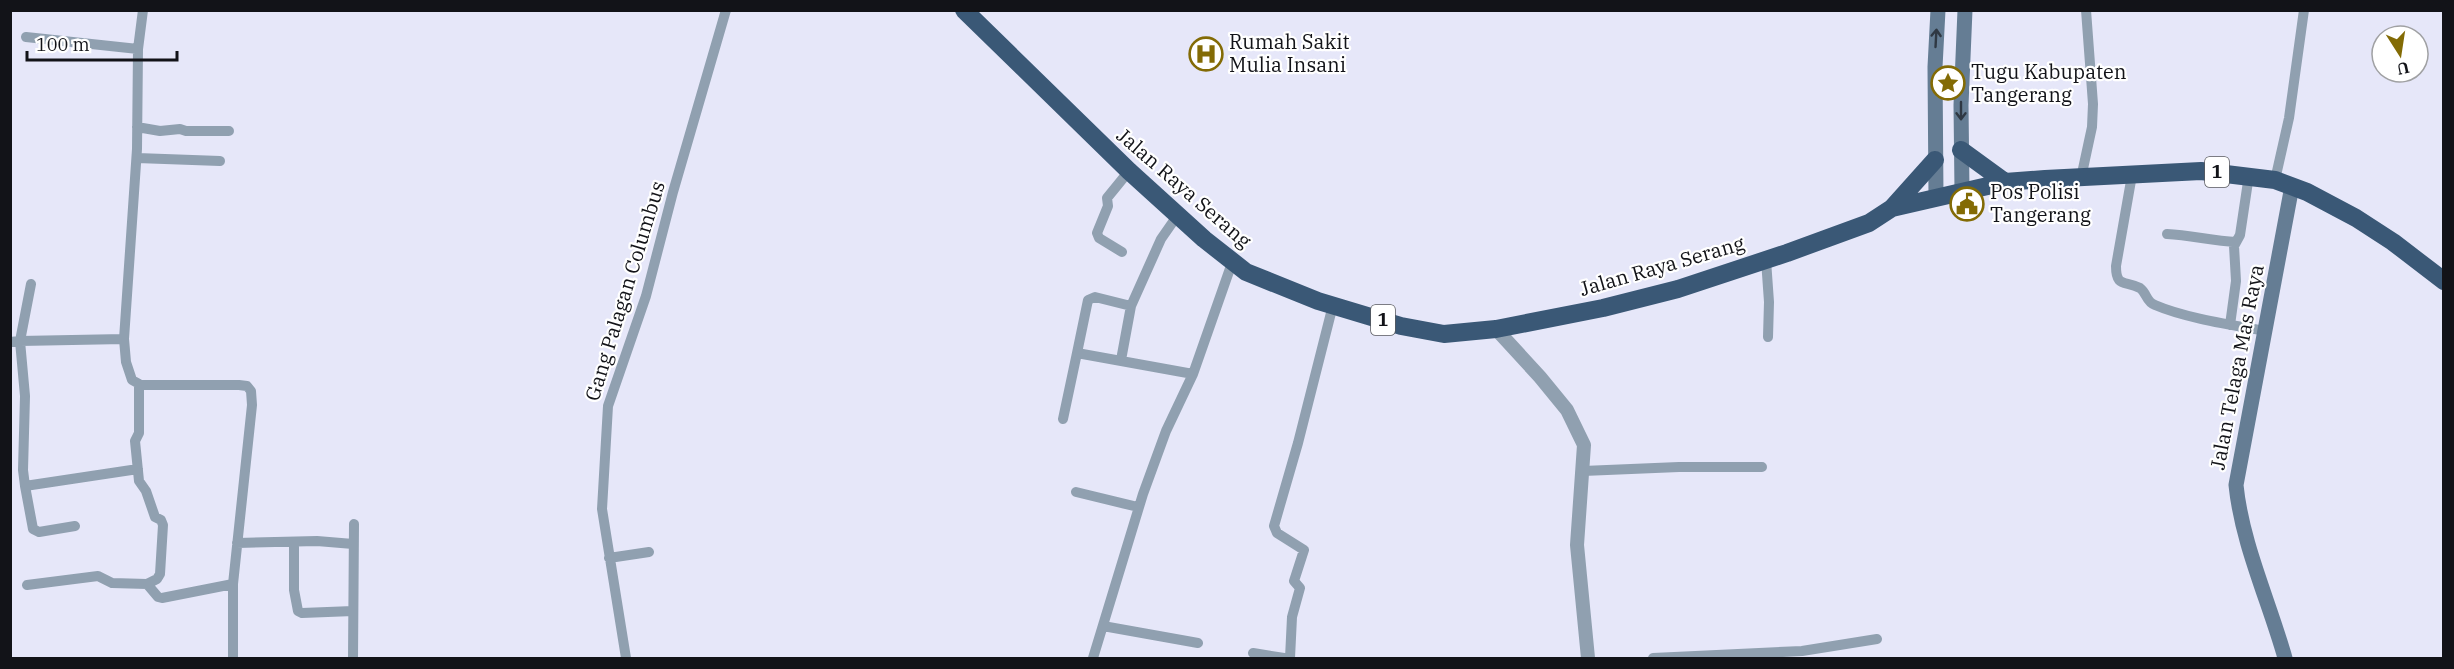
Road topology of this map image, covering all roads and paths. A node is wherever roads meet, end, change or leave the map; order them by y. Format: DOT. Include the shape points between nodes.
graph roads {
  1 [pos="143,10"];
  2 [pos="726,10"];
  3 [pos="964,10"];
  4 [pos="1938,10"];
  5 [pos="1965,10"];
  6 [pos="2086,10"];
  7 [pos="2304,10"];
  8 [pos="26,37"];
  9 [pos="138,49"];
  10 [pos="138,127"];
  11 [pos="229,131"];
  12 [pos="1961,150"];
  13 [pos="136,158"];
  14 [pos="1935,160"];
  15 [pos="220,161"];
  16 [pos="1129,171"];
  17 [pos="2132,175"];
  18 [pos="2249,175"];
  19 [pos="2080,178"];
  20 [pos="2004,182"];
  21 [pos="2283,183"];
  22 [pos="1962,191"];
  23 [pos="1936,197"];
  24 [pos="1892,208"];
  25 [pos="1177,216"];
  26 [pos="2167,234"];
  27 [pos="2236,242"];
  28 [pos="1122,252"];
  29 [pos="1233,260"];
  30 [pos="1766,260"];
  31 [pos="2444,281"];
  32 [pos="30,284"];
  33 [pos="1131,306"];
  34 [pos="1333,306"];
  35 [pos="2230,325"];
  36 [pos="1496,329"];
  37 [pos="2265,331"];
  38 [pos="1768,337"];
  39 [pos="124,339"];
  40 [pos="15,341"];
  41 [pos="1077,353"];
  42 [pos="1121,360"];
  43 [pos="1193,374"];
  44 [pos="140,384"];
  45 [pos="1063,419"];
  46 [pos="1762,467"];
  47 [pos="138,469"];
  48 [pos="1583,471"];
  49 [pos="25,486"];
  50 [pos="1076,492"];
  51 [pos="1138,507"];
  52 [pos="354,524"];
  53 [pos="75,526"];
  54 [pos="294,542"];
  55 [pos="237,543"];
  56 [pos="353,544"];
  57 [pos="649,552"];
  58 [pos="609,558"];
  59 [pos="147,584"];
  60 [pos="233,584"];
  61 [pos="27,585"];
  62 [pos="353,611"];
  63 [pos="1103,626"];
  64 [pos="1877,639"];
  65 [pos="1198,643"];
  66 [pos="1825,649"];
  67 [pos="1253,653"];
  68 [pos="233,658"];
  69 [pos="353,658"];
  70 [pos="626,658"];
  71 [pos="1093,658"];
  72 [pos="1284,658"];
  73 [pos="1290,658"];
  74 [pos="1588,658"];
  75 [pos="1653,658"];
  76 [pos="1831,658"];
  77 [pos="2285,658"];
  1 -- 9 [label="street"];
  2 -- 58 [label="street, Gang Palagan Columbus" via="646,296 608,406 602,509"];
  3 -- 16 [label="highway, Jalan Raya Serang / 1"];
  14 -- 4 [label="main road, one-way"];
  5 -- 12 [label="main road, one-way"];
  6 -- 19 [label="street" via="2093,104"];
  7 -- 21 [label="street"];
  8 -- 9 [label="street"];
  9 -- 10 [label="street"];
  10 -- 11 [label="street" via="159,131"];
  10 -- 13 [label="street"];
  12 -- 20 [label="highway"];
  12 -- 22 [label="main road"];
  13 -- 15 [label="street"];
  13 -- 39 [label="street"];
  14 -- 23 [label="main road"];
  14 -- 24 [label="highway"];
  16 -- 25 [label="highway, Jalan Raya Serang / 1"];
  16 -- 28 [label="street" via="1107,198 1108,206 1097,233"];
  17 -- 18 [label="highway, Jalan Raya Serang / 1" via="2201,171"];
  17 -- 19 [label="highway, Jalan Raya Serang / 1"];
  17 -- 35 [label="street" via="2116,277 2120,283 2140,288 2153,305"];
  18 -- 21 [label="highway, Jalan Raya Serang / 1"];
  18 -- 27 [label="street"];
  19 -- 20 [label="highway, Jalan Raya Serang / 1"];
  20 -- 22 [label="highway, Jalan Raya Serang / 1"];
  21 -- 31 [label="highway, Jalan Raya Serang / 1" via="2356,218"];
  21 -- 37 [label="main road, Jalan Telaga Mas Raya"];
  22 -- 23 [label="highway, Jalan Raya Serang / 1"];
  23 -- 24 [label="highway, Jalan Raya Serang / 1"];
  24 -- 30 [label="highway, Jalan Raya Serang / 1" via="1869,223"];
  25 -- 29 [label="highway, Jalan Raya Serang / 1"];
  25 -- 33 [label="street" via="1161,239"];
  26 -- 27 [label="street"];
  27 -- 35 [label="street"];
  29 -- 34 [label="highway, Jalan Raya Serang / 1" via="1246,272"];
  29 -- 43 [label="street"];
  30 -- 36 [label="highway, Jalan Raya Serang / 1" via="1678,289"];
  30 -- 38 [label="street"];
  32 -- 40 [label="street"];
  33 -- 41 [label="street" via="1095,297 1088,300"];
  33 -- 42 [label="street"];
  34 -- 36 [label="highway, Jalan Raya Serang / 1" via="1444,334"];
  34 -- 73 [label="street" via="1274,526 1277,533 1304,550 1294,581 1300,588 1292,617"];
  35 -- 37 [label="street"];
  36 -- 48 [label="street" via="1567,410 1584,445"];
  37 -- 77 [label="main road, Jalan Telaga Mas Raya" via="2236,484 2251,554"];
  39 -- 40 [label="street"];
  39 -- 44 [label="street" via="128,372"];
  40 -- 49 [label="street" via="25,396"];
  41 -- 42 [label="street"];
  41 -- 45 [label="street"];
  42 -- 43 [label="street"];
  43 -- 51 [label="street" via="1166,431"];
  44 -- 47 [label="street" via="140,433 135,441"];
  44 -- 55 [label="street" via="239,385 251,391"];
  46 -- 48 [label="street"];
  47 -- 49 [label="street"];
  47 -- 59 [label="street" via="139,481 155,517 163,525 160,574"];
  48 -- 74 [label="street" via="1577,545"];
  49 -- 53 [label="street" via="33,529 39,532"];
  50 -- 51 [label="street"];
  51 -- 63 [label="street"];
  52 -- 56 [label="street"];
  54 -- 55 [label="street"];
  54 -- 56 [label="street"];
  54 -- 62 [label="street" via="298,611"];
  55 -- 60 [label="street"];
  56 -- 62 [label="street"];
  57 -- 58 [label="street"];
  58 -- 70 [label="street, Gang Palagan Columbus"];
  59 -- 60 [label="street" via="162,598"];
  59 -- 61 [label="street" via="112,583 98,576"];
  60 -- 68 [label="street"];
  62 -- 69 [label="street"];
  63 -- 65 [label="street"];
  63 -- 71 [label="street"];
  64 -- 66 [label="street"];
  66 -- 75 [label="street"];
  66 -- 76 [label="street"];
  67 -- 72 [label="street"];
}
